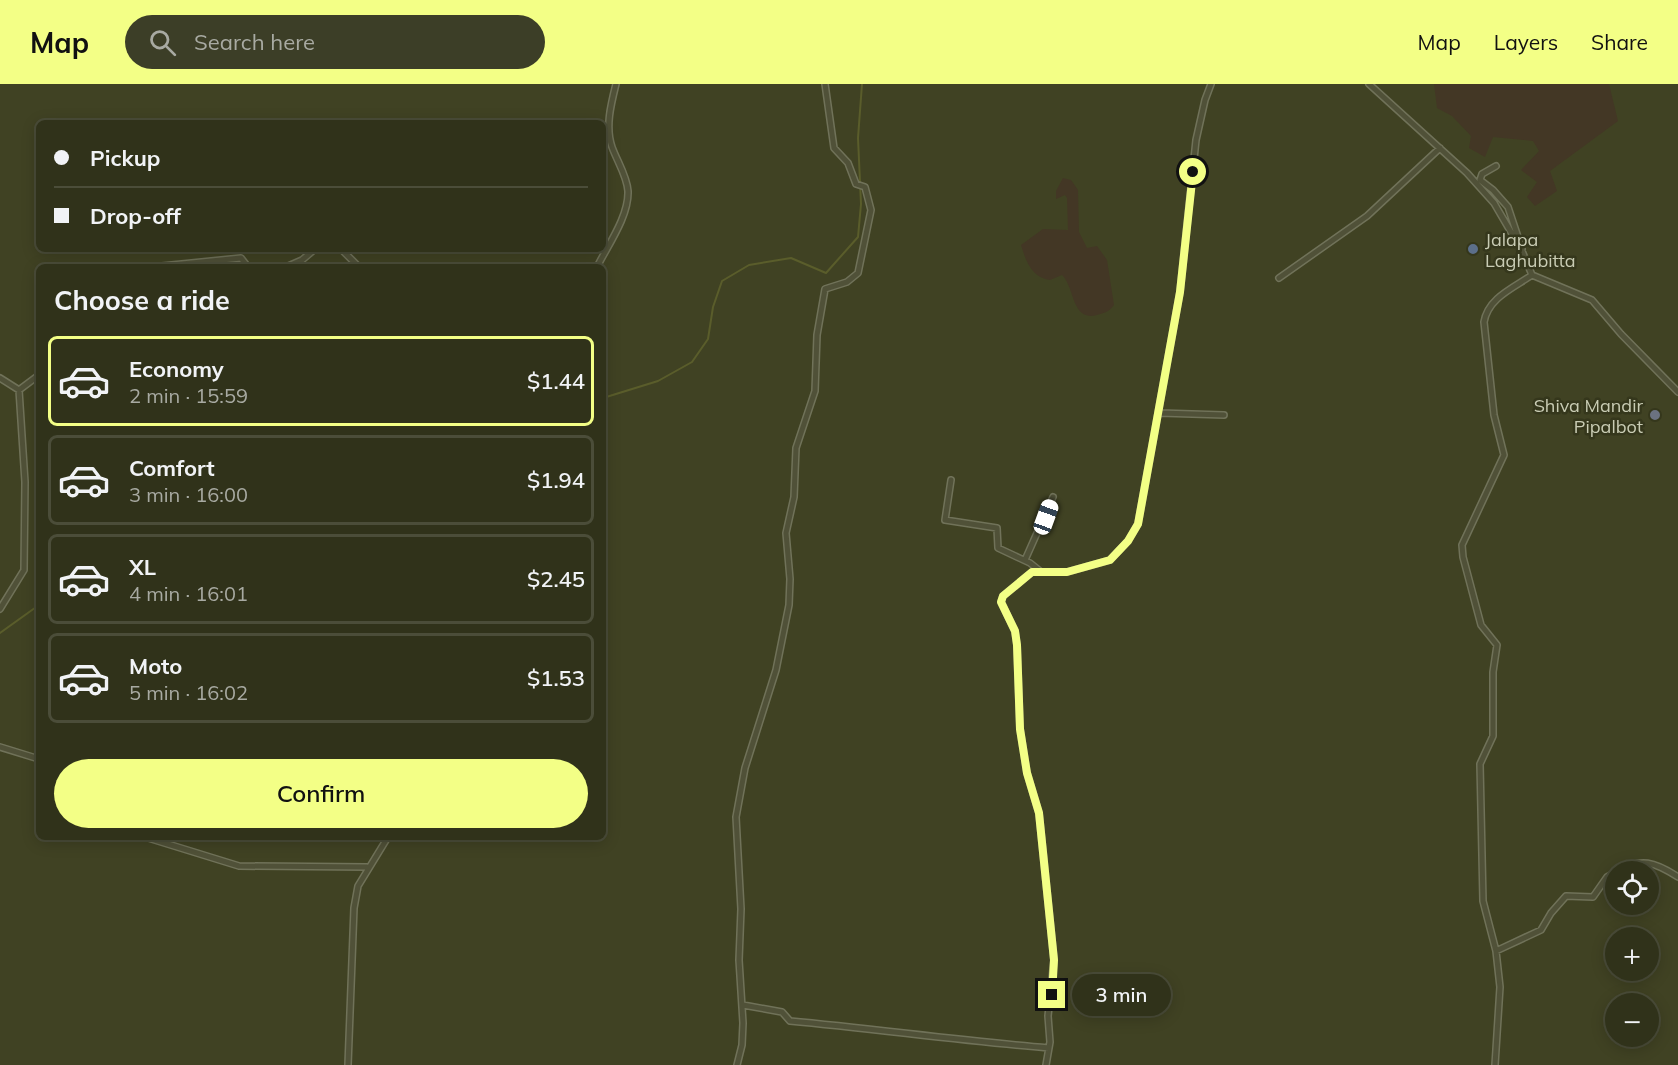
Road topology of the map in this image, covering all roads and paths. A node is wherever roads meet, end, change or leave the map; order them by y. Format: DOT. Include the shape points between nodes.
graph roads {
  1 [pos="616,84"];
  2 [pos="825,84"];
  3 [pos="1211,84"];
  4 [pos="1370,84"];
  5 [pos="1440,148"];
  6 [pos="1496,166"];
  7 [pos="606,249"];
  8 [pos="1522,251"];
  9 [pos="311,252"];
  10 [pos="344,252"];
  11 [pos="182,264"];
  12 [pos="246,264"];
  13 [pos="293,264"];
  14 [pos="356,264"];
  15 [pos="1532,275"];
  16 [pos="1279,278"];
  17 [pos="36,377"];
  18 [pos="0,378"];
  19 [pos="18,390"];
  20 [pos="1678,392"];
  21 [pos="1160,413"];
  22 [pos="1224,415"];
  23 [pos="951,480"];
  24 [pos="1053,497"];
  25 [pos="1025,560"];
  26 [pos="1040,571"];
  27 [pos="0,609"];
  28 [pos="0,747"];
  29 [pos="36,758"];
  30 [pos="155,840"];
  31 [pos="386,840"];
  32 [pos="1659,865"];
  33 [pos="367,867"];
  34 [pos="1678,877"];
  35 [pos="1605,880"];
  36 [pos="1496,951"];
  37 [pos="743,1005"];
  38 [pos="1049,1048"];
  39 [pos="348,1065"];
  40 [pos="737,1065"];
  41 [pos="1046,1065"];
  42 [pos="1495,1065"];
  1 -- 7 [label="street" via="609,131 628,191 624,212"];
  2 -- 37 [label="street" via="834,148 848,163 856,184 865,187 871,210 858,273 847,282 825,289 817,335 815,391 796,448 794,497 786,532 789,606 776,670 738,801"];
  3 -- 21 [label="street" via="1197,140 1180,292"];
  4 -- 5 [label="street"];
  5 -- 8 [label="street" via="1494,203"];
  5 -- 16 [label="street" via="1367,216"];
  6 -- 8 [label="street" via="1482,174 1480,180 1508,207"];
  8 -- 15 [label="street"];
  9 -- 13 [label="street"];
  10 -- 14 [label="street"];
  11 -- 12 [label="street" via="241,258"];
  15 -- 20 [label="street" via="1592,300"];
  15 -- 36 [label="street" via="1491,303 1485,313 1489,379 1504,455 1462,545 1481,624 1497,645 1493,736 1480,764 1483,902"];
  17 -- 19 [label="street"];
  18 -- 19 [label="street"];
  19 -- 27 [label="street" via="25,482 24,570"];
  21 -- 22 [label="street"];
  21 -- 26 [label="street" via="1138,524 1128,541 1110,560 1067,572"];
  23 -- 25 [label="street" via="945,520 997,528 998,548"];
  24 -- 25 [label="street"];
  25 -- 26 [label="street"];
  26 -- 38 [label="street" via="1032,572 1001,602 1015,631 1020,729 1039,813 1054,960"];
  28 -- 29 [label="street"];
  30 -- 33 [label="street" via="239,866"];
  31 -- 33 [label="street"];
  32 -- 34 [label="street"];
  33 -- 39 [label="street" via="354,908"];
  35 -- 36 [label="street" via="1593,897 1566,896 1541,930"];
  36 -- 42 [label="street" via="1500,1012"];
  37 -- 38 [label="street" via="782,1012 790,1021"];
  37 -- 40 [label="street"];
  38 -- 41 [label="street"];
}
